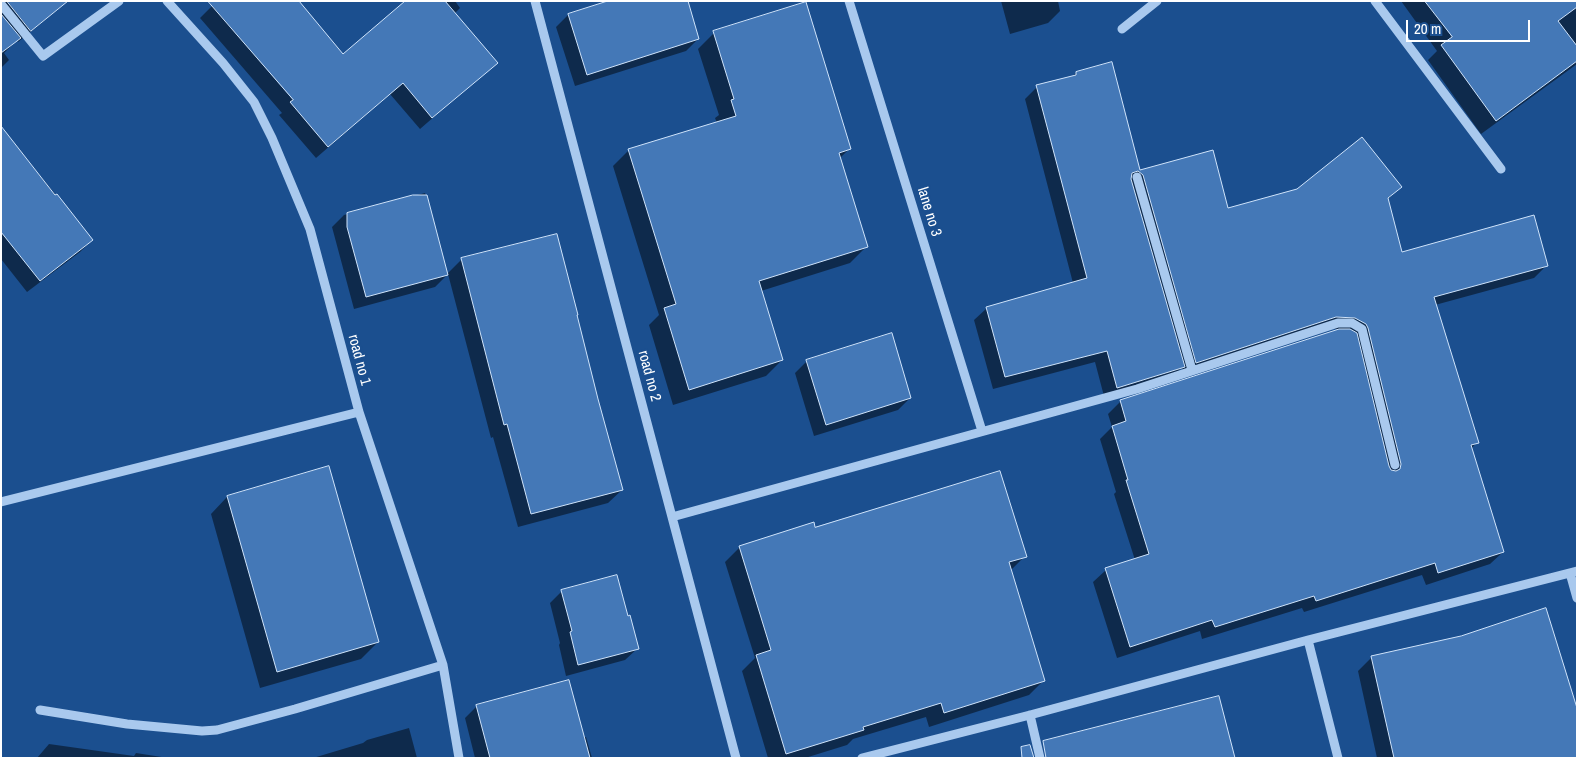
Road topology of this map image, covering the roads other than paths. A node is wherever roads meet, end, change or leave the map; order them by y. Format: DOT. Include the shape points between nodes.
graph roads {
  1 [pos="119,1"];
  2 [pos="167,1"];
  3 [pos="535,1"];
  4 [pos="849,1"];
  5 [pos="1157,1"];
  6 [pos="1375,1"];
  7 [pos="1,4"];
  8 [pos="1122,29"];
  9 [pos="1501,170"];
  10 [pos="1137,177"];
  11 [pos="1192,370"];
  12 [pos="359,412"];
  13 [pos="982,431"];
  14 [pos="1395,466"];
  15 [pos="1,502"];
  16 [pos="672,517"];
  17 [pos="1573,572"];
  18 [pos="1577,598"];
  19 [pos="1308,640"];
  20 [pos="443,665"];
  21 [pos="40,710"];
  22 [pos="1030,715"];
  23 [pos="459,758"];
  24 [pos="736,758"];
  25 [pos="862,758"];
  26 [pos="1040,758"];
  27 [pos="1338,758"];
  1 -- 7 [label="street" via="43,56"];
  2 -- 12 [label="street, road no 1" via="242,86 272,138 310,229"];
  3 -- 16 [label="street, road no 2"];
  4 -- 13 [label="street, lane no 3"];
  5 -- 8 [label="street"];
  6 -- 9 [label="street"];
  10 -- 11 [label="street"];
  11 -- 13 [label="street"];
  11 -- 14 [label="street" via="1338,323 1352,323 1362,329"];
  12 -- 15 [label="street"];
  12 -- 20 [label="street, road no 1"];
  13 -- 16 [label="street"];
  16 -- 24 [label="street, road no 2"];
  17 -- 18 [label="street"];
  17 -- 19 [label="street"];
  19 -- 22 [label="street"];
  19 -- 27 [label="street"];
  20 -- 21 [label="street" via="217,730 127,724"];
  20 -- 23 [label="street, road no 1"];
  22 -- 25 [label="street"];
  22 -- 26 [label="street"];
}
